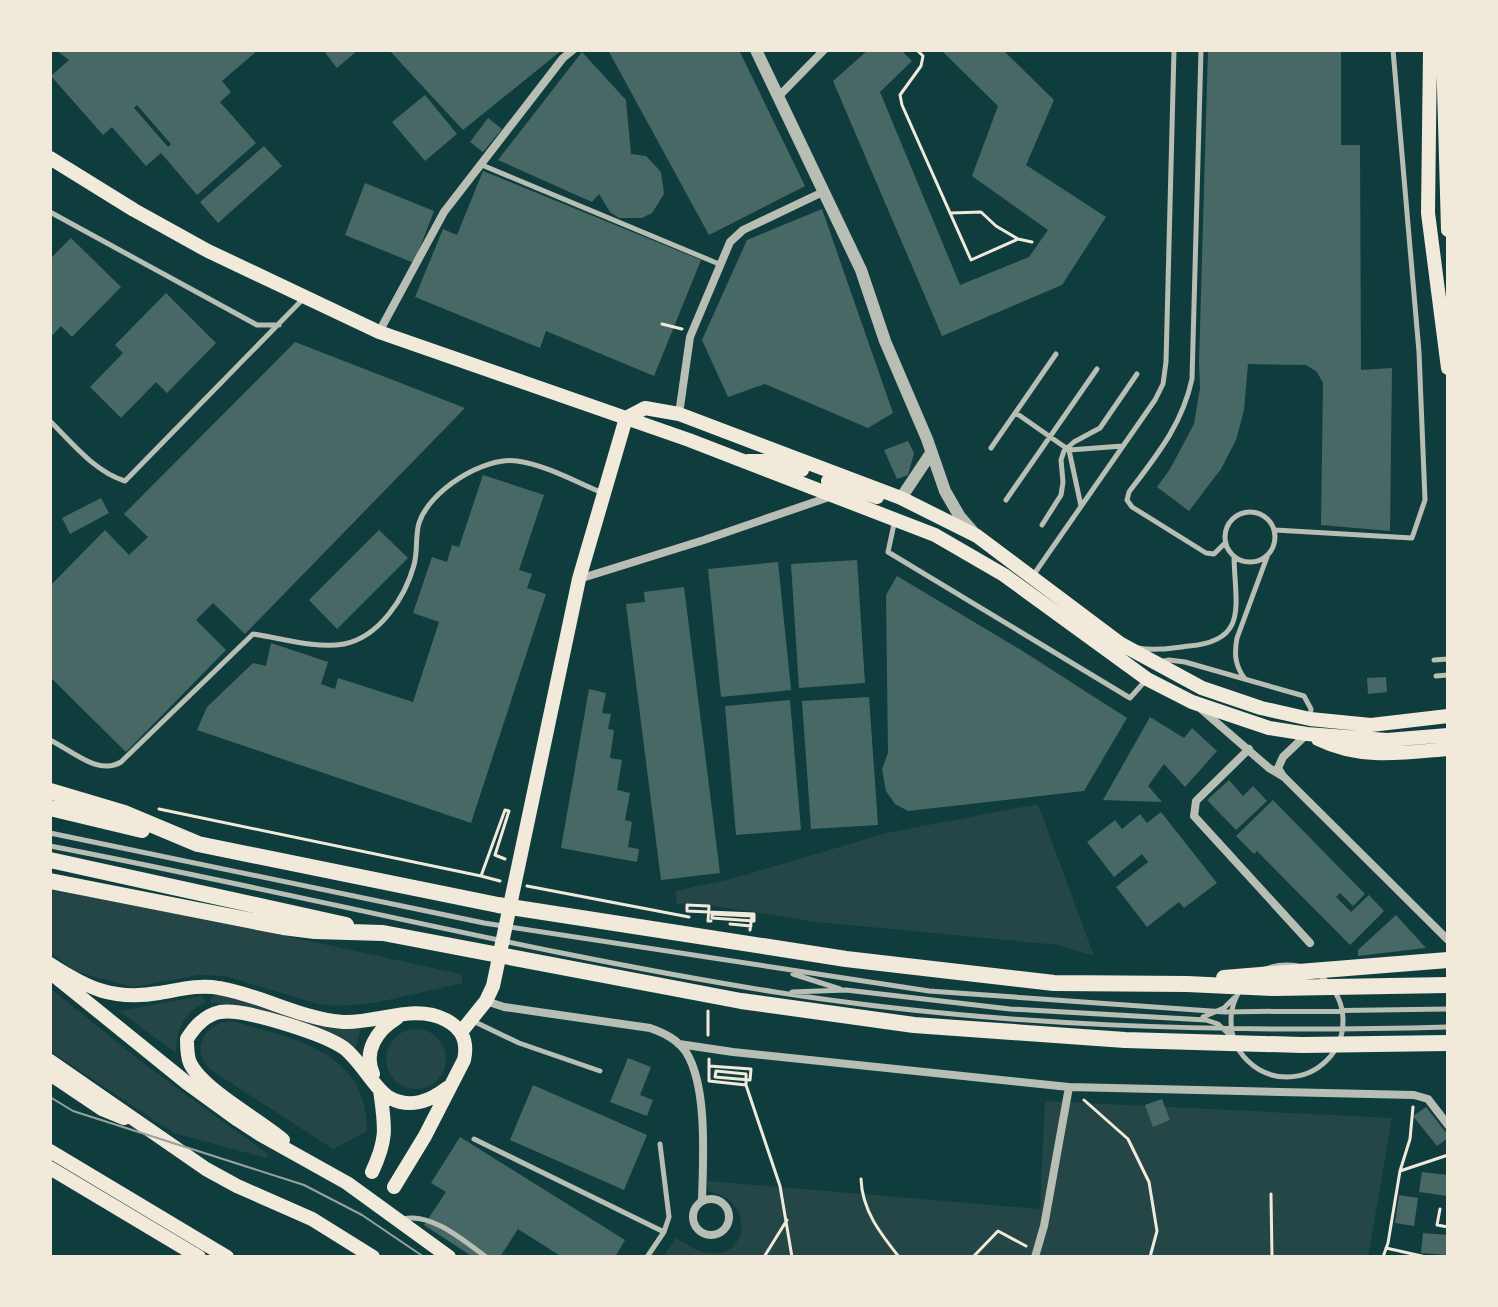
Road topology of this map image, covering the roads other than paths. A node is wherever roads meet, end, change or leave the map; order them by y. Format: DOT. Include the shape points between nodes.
graph roads {
  1 [pos="573,50"];
  2 [pos="756,50"];
  3 [pos="824,50"];
  4 [pos="1174,50"];
  5 [pos="1201,50"];
  6 [pos="1393,50"];
  7 [pos="1430,50"];
  8 [pos="1443,50"];
  9 [pos="779,96"];
  10 [pos="50,158"];
  11 [pos="481,164"];
  12 [pos="825,191"];
  13 [pos="50,212"];
  14 [pos="1448,230"];
  15 [pos="719,264"];
  16 [pos="304,297"];
  17 [pos="279,325"];
  18 [pos="1445,325"];
  19 [pos="379,332"];
  20 [pos="1056,354"];
  21 [pos="1448,368"];
  22 [pos="1097,369"];
  23 [pos="1137,374"];
  24 [pos="1016,413"];
  25 [pos="679,414"];
  26 [pos="626,418"];
  27 [pos="50,421"];
  28 [pos="1051,437"];
  29 [pos="1124,446"];
  30 [pos="991,448"];
  31 [pos="1068,449"];
  32 [pos="931,453"];
  33 [pos="742,462"];
  34 [pos="604,493"];
  35 [pos="832,496"];
  36 [pos="901,498"];
  37 [pos="1006,500"];
  38 [pos="1081,506"];
  39 [pos="895,519"];
  40 [pos="1042,525"];
  41 [pos="1275,530"];
  42 [pos="977,536"];
  43 [pos="1225,543"];
  44 [pos="1268,556"];
  45 [pos="1234,557"];
  46 [pos="1032,578"];
  47 [pos="579,579"];
  48 [pos="1121,644"];
  49 [pos="1448,659"];
  50 [pos="1434,660"];
  51 [pos="1153,663"];
  52 [pos="1448,675"];
  53 [pos="1436,676"];
  54 [pos="1147,679"];
  55 [pos="1245,680"];
  56 [pos="1192,702"];
  57 [pos="1448,716"];
  58 [pos="1308,726"];
  59 [pos="1448,735"];
  60 [pos="50,740"];
  61 [pos="1249,749"];
  62 [pos="1448,749"];
  63 [pos="1284,777"];
  64 [pos="50,791"];
  65 [pos="50,808"];
  66 [pos="50,833"];
  67 [pos="198,844"];
  68 [pos="50,846"];
  69 [pos="50,860"];
  70 [pos="50,881"];
  71 [pos="383,933"];
  72 [pos="1448,940"];
  73 [pos="1310,943"];
  74 [pos="482,945"];
  75 [pos="527,953"];
  76 [pos="1448,960"];
  77 [pos="50,964"];
  78 [pos="776,969"];
  79 [pos="50,972"];
  80 [pos="1187,984"];
  81 [pos="1448,985"];
  82 [pos="846,990"];
  83 [pos="775,992"];
  84 [pos="1235,997"];
  85 [pos="486,1001"];
  86 [pos="1448,1009"];
  87 [pos="400,1016"];
  88 [pos="1177,1019"];
  89 [pos="472,1020"];
  90 [pos="1448,1027"];
  91 [pos="461,1032"];
  92 [pos="1233,1038"];
  93 [pos="1448,1043"];
  94 [pos="679,1044"];
  95 [pos="50,1061"];
  96 [pos="600,1071"];
  97 [pos="50,1074"];
  98 [pos="454,1083"];
  99 [pos="378,1086"];
  100 [pos="1069,1087"];
  101 [pos="136,1121"];
  102 [pos="1448,1125"];
  103 [pos="474,1139"];
  104 [pos="660,1144"];
  105 [pos="50,1151"];
  106 [pos="302,1156"];
  107 [pos="50,1168"];
  108 [pos="372,1172"];
  109 [pos="394,1187"];
  110 [pos="702,1201"];
  111 [pos="398,1220"];
  112 [pos="664,1232"];
  113 [pos="1035,1254"];
  114 [pos="199,1257"];
  115 [pos="227,1257"];
  116 [pos="373,1257"];
  117 [pos="449,1257"];
  118 [pos="486,1257"];
  119 [pos="647,1257"];
  1 -- 11 [label="street"];
  2 -- 9 [label="street"];
  3 -- 9 [label="street"];
  4 -- 29 [label="lane" via="1165,373 1155,400"];
  5 -- 43 [label="lane" via="1192,379 1181,416 1127,500 1206,553 1214,554"];
  6 -- 41 [label="lane" via="1419,352 1425,500 1412,538"];
  7 -- 18 [label="main road" via="1428,213"];
  8 -- 14 [label="main road"];
  9 -- 12 [label="street"];
  10 -- 16 [label="main road" via="171,231"];
  11 -- 15 [label="lane"];
  11 -- 19 [label="street" via="444,212"];
  12 -- 15 [label="street" via="733,237"];
  12 -- 32 [label="street"];
  13 -- 17 [label="lane" via="257,325"];
  15 -- 25 [label="street" via="690,337"];
  16 -- 17 [label="lane"];
  16 -- 19 [label="main road"];
  17 -- 27 [label="lane" via="125,481 92,462"];
  18 -- 21 [label="main road"];
  19 -- 26 [label="main road"];
  20 -- 24 [label="lane"];
  22 -- 28 [label="lane"];
  23 -- 31 [label="lane" via="1100,428"];
  24 -- 28 [label="lane"];
  24 -- 30 [label="lane"];
  25 -- 26 [label="main road" via="645,408"];
  25 -- 36 [label="main road"];
  26 -- 33 [label="main road"];
  26 -- 34 [label="main road"];
  28 -- 31 [label="lane"];
  28 -- 37 [label="lane"];
  29 -- 31 [label="lane"];
  29 -- 38 [label="lane"];
  31 -- 38 [label="lane"];
  31 -- 40 [label="lane" via="1061,460 1061,495"];
  32 -- 36 [label="street"];
  32 -- 42 [label="street" via="945,491"];
  33 -- 35 [label="main road"];
  33 -- 36 [label="main road" via="770,461 869,495"];
  34 -- 47 [label="main road"];
  34 -- 60 [label="lane" via="517,461 479,467 428,508 419,522 414,567 404,591 367,635 323,645 253,634 113,766 97,765"];
  35 -- 39 [label="main road"];
  35 -- 47 [label="street"];
  36 -- 42 [label="main road"];
  38 -- 46 [label="lane"];
  39 -- 54 [label="main road" via="935,535 1004,575"];
  39 -- 54 [label="lane" via="888,552 1130,698"];
  41 -- 43 [label="lane" via="1265,516 1248,511 1232,518"];
  41 -- 44 [label="lane"];
  42 -- 46 [label="main road"];
  43 -- 45 [label="lane"];
  44 -- 45 [label="lane" via="1248,562"];
  44 -- 55 [label="lane" via="1237,638 1237,666"];
  45 -- 48 [label="lane" via="1232,625 1222,638 1148,650"];
  46 -- 48 [label="main road"];
  47 -- 85 [label="main road"];
  48 -- 51 [label="main road"];
  49 -- 50 [label="lane"];
  51 -- 55 [label="lane" via="1185,662"];
  51 -- 58 [label="main road" via="1225,697"];
  52 -- 53 [label="lane"];
  54 -- 56 [label="main road"];
  55 -- 58 [label="lane" via="1304,696 1311,709"];
  56 -- 58 [label="main road" via="1269,728"];
  56 -- 61 [label="street"];
  57 -- 58 [label="main road"];
  58 -- 59 [label="main road" via="1387,740"];
  58 -- 62 [label="main road" via="1351,752"];
  58 -- 63 [label="street" via="1283,757 1278,768"];
  61 -- 63 [label="street"];
  61 -- 73 [label="street" via="1196,801 1194,816"];
  63 -- 72 [label="street"];
  64 -- 67 [label="highway" via="124,813"];
  65 -- 67 [label="highway"];
  66 -- 78 [label="lane" via="484,923"];
  67 -- 80 [label="highway" via="498,905 777,949 1054,983"];
  68 -- 74 [label="lane"];
  69 -- 71 [label="highway"];
  70 -- 71 [label="highway" via="283,927"];
  71 -- 74 [label="highway"];
  74 -- 75 [label="highway"];
  75 -- 83 [label="lane"];
  75 -- 93 [label="highway" via="741,1001 914,1025 1125,1040"];
  76 -- 80 [label="highway"];
  77 -- 87 [label="main road" via="98,991 118,995 213,987 334,1021"];
  78 -- 82 [label="lane"];
  78 -- 86 [label="lane" via="929,991 1225,1012"];
  79 -- 106 [label="main road" via="187,1083 261,1135"];
  80 -- 81 [label="highway"];
  82 -- 83 [label="lane"];
  82 -- 88 [label="lane" via="1010,1009"];
  83 -- 90 [label="lane" via="906,1009 1168,1029"];
  84 -- 88 [label="lane" via="1205,1017"];
  84 -- 92 [label="lane"];
  84 -- 92 [label="lane" via="1260,971 1296,965 1328,982 1344,1015 1336,1051 1323,1065 1289,1078 1271,1076 1248,1061"];
  85 -- 89 [label="main road"];
  85 -- 94 [label="street" via="650,1028"];
  87 -- 91 [label="main road" via="432,1015"];
  87 -- 99 [label="main road" via="379,1031 373,1043 370,1067"];
  88 -- 92 [label="lane" via="1218,1024"];
  89 -- 91 [label="main road"];
  89 -- 96 [label="lane"];
  91 -- 98 [label="main road" via="467,1048"];
  94 -- 100 [label="street"];
  94 -- 110 [label="street" via="697,1084"];
  95 -- 101 [label="main road"];
  97 -- 101 [label="main road" via="102,1109"];
  98 -- 99 [label="main road" via="418,1103 389,1098"];
  98 -- 109 [label="main road"];
  99 -- 106 [label="main road" via="359,1061 324,1037 233,1011 205,1018 194,1028 187,1049 195,1071"];
  99 -- 108 [label="main road" via="386,1133"];
  100 -- 102 [label="street" via="1414,1095 1428,1099"];
  100 -- 113 [label="street"];
  101 -- 116 [label="main road" via="206,1169 312,1219"];
  103 -- 112 [label="lane"];
  104 -- 112 [label="lane" via="669,1217"];
  105 -- 115 [label="main road"];
  106 -- 111 [label="main road"];
  107 -- 114 [label="main road"];
  110 -- 110 [label="street" via="694,1210 694,1222 705,1234 718,1233 727,1225 728,1210 718,1200"];
  111 -- 117 [label="main road"];
  111 -- 118 [label="lane" via="412,1216 436,1224"];
  112 -- 119 [label="lane"];
}
